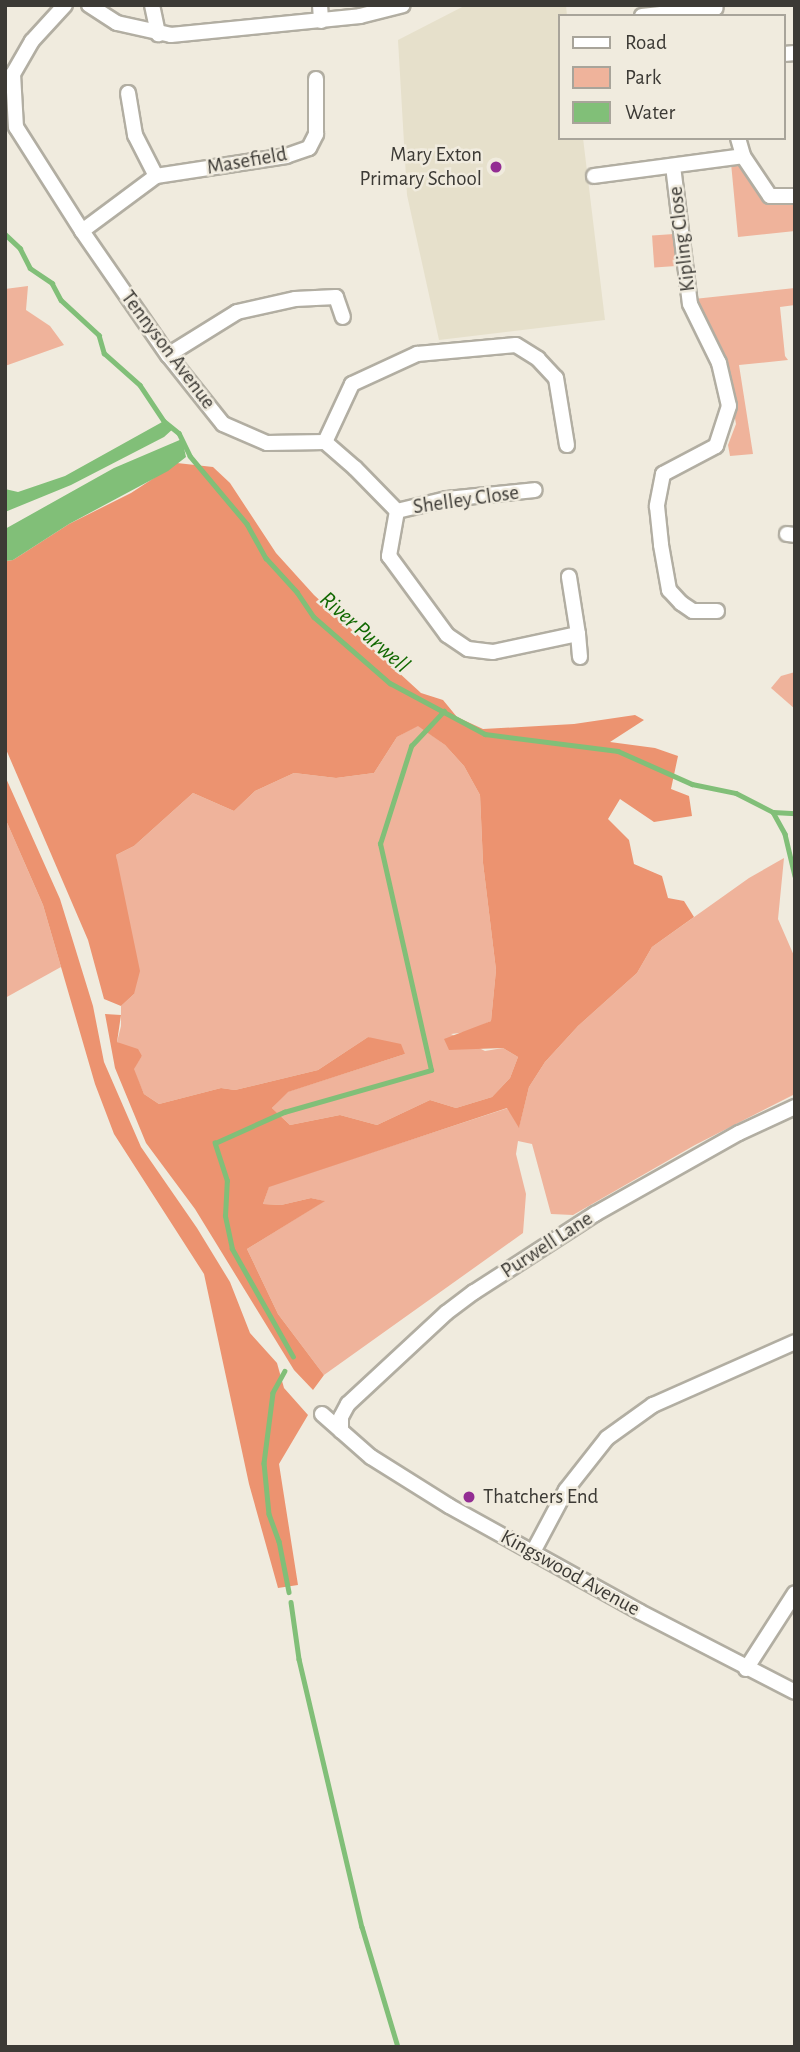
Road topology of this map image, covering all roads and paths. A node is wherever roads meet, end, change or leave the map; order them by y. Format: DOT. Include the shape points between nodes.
graph roads {
  1 [pos="65,5"];
  2 [pos="89,5"];
  3 [pos="152,5"];
  4 [pos="320,5"];
  5 [pos="403,5"];
  6 [pos="716,10"];
  7 [pos="667,14"];
  8 [pos="321,21"];
  9 [pos="158,34"];
  10 [pos="316,79"];
  11 [pos="128,93"];
  12 [pos="739,140"];
  13 [pos="743,156"];
  14 [pos="673,166"];
  15 [pos="156,176"];
  16 [pos="594,176"];
  17 [pos="795,195"];
  18 [pos="82,231"];
  19 [pos="343,317"];
  20 [pos="169,355"];
  21 [pos="325,442"];
  22 [pos="567,446"];
  23 [pos="535,490"];
  24 [pos="397,510"];
  25 [pos="569,577"];
  26 [pos="717,611"];
  27 [pos="578,634"];
  28 [pos="580,657"];
  29 [pos="795,1107"];
  30 [pos="795,1342"];
  31 [pos="322,1414"];
  32 [pos="341,1431"];
  33 [pos="533,1552"];
  34 [pos="795,1593"];
  35 [pos="746,1669"];
  36 [pos="795,1692"];
  1 -- 18 [label="street, Tennyson Avenue" via="32,40 13,74 16,127"];
  2 -- 9 [label="street" via="117,23"];
  3 -- 9 [label="street"];
  4 -- 8 [label="street"];
  5 -- 8 [label="street"];
  6 -- 7 [label="street"];
  8 -- 9 [label="street"];
  10 -- 15 [label="street, Masefield" via="316,134 309,148 286,156"];
  11 -- 15 [label="street" via="135,135"];
  12 -- 13 [label="street"];
  13 -- 14 [label="street, Kipling Close"];
  13 -- 17 [label="street" via="770,196"];
  14 -- 16 [label="street, Kipling Close"];
  14 -- 26 [label="street, Kipling Close" via="690,304 719,363 729,407 716,446 663,474 657,506 669,590 693,611"];
  15 -- 18 [label="street, Masefield"];
  18 -- 20 [label="street, Tennyson Avenue"];
  19 -- 20 [label="street" via="336,297 295,299 237,312"];
  20 -- 21 [label="street, Tennyson Avenue" via="223,424 267,443"];
  21 -- 22 [label="street" via="352,384 417,354 516,345 556,378"];
  21 -- 24 [label="street"];
  23 -- 24 [label="street, Shelley Close" via="447,499"];
  24 -- 27 [label="street" via="389,556 447,635 468,649 493,652"];
  25 -- 27 [label="street"];
  27 -- 28 [label="street"];
  29 -- 32 [label="street, Purwell Lane" via="595,1214 474,1292 348,1404 341,1417"];
  30 -- 33 [label="street" via="653,1405 607,1437 566,1490"];
  31 -- 32 [label="street, Kingswood Avenue"];
  32 -- 33 [label="street, Kingswood Avenue" via="402,1477"];
  33 -- 35 [label="street, Kingswood Avenue"];
  34 -- 35 [label="street"];
  35 -- 36 [label="street, Kingswood Avenue"];
}
